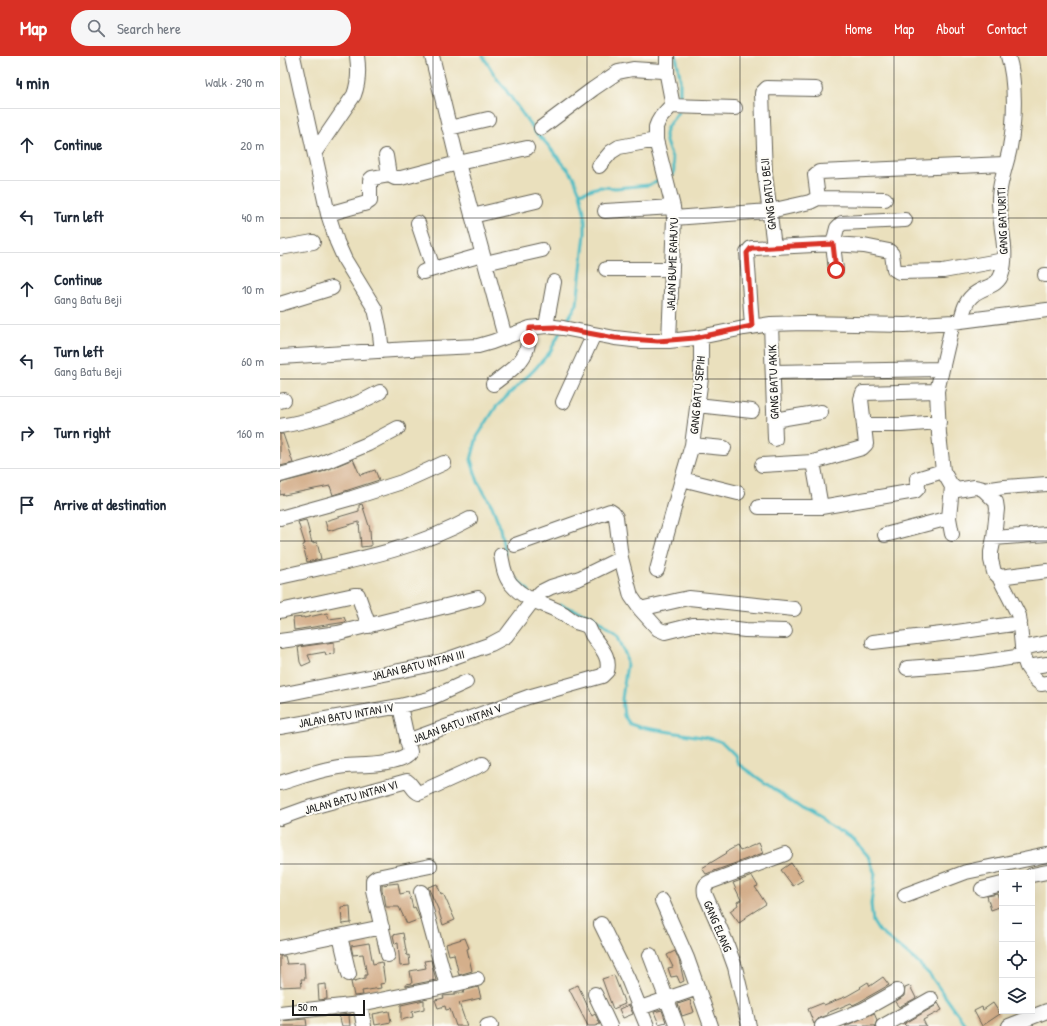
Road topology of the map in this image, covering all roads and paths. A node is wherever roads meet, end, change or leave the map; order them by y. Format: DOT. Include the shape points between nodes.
graph roads {
  1 [pos="293,56"];
  2 [pos="357,56"];
  3 [pos="432,56"];
  4 [pos="667,56"];
  5 [pos="1008,56"];
  6 [pos="668,75"];
  7 [pos="816,88"];
  8 [pos="671,106"];
  9 [pos="735,108"];
  10 [pos="488,119"];
  11 [pos="449,128"];
  12 [pos="541,128"];
  13 [pos="656,140"];
  14 [pos="527,148"];
  15 [pos="315,152"];
  16 [pos="386,156"];
  17 [pos="458,163"];
  18 [pos="1005,164"];
  19 [pos="599,166"];
  20 [pos="389,175"];
  21 [pos="818,198"];
  22 [pos="885,199"];
  23 [pos="536,201"];
  24 [pos="605,211"];
  25 [pos="770,212"];
  26 [pos="674,213"];
  27 [pos="328,214"];
  28 [pos="472,216"];
  29 [pos="905,220"];
  30 [pos="418,223"];
  31 [pos="313,242"];
  32 [pos="833,244"];
  33 [pos="774,247"];
  34 [pos="280,248"];
  35 [pos="542,250"];
  36 [pos="483,259"];
  37 [pos="1004,260"];
  38 [pos="606,269"];
  39 [pos="671,269"];
  40 [pos="836,270"];
  41 [pos="554,282"];
  42 [pos="332,288"];
  43 [pos="280,304"];
  44 [pos="1047,310"];
  45 [pos="957,321"];
  46 [pos="771,324"];
  47 [pos="546,326"];
  48 [pos="752,326"];
  49 [pos="530,328"];
  50 [pos="594,334"];
  51 [pos="505,337"];
  52 [pos="701,337"];
  53 [pos="669,341"];
  54 [pos="382,351"];
  55 [pos="280,357"];
  56 [pos="942,369"];
  57 [pos="773,372"];
  58 [pos="493,384"];
  59 [pos="937,391"];
  60 [pos="380,392"];
  61 [pos="563,402"];
  62 [pos="697,405"];
  63 [pos="752,411"];
  64 [pos="821,412"];
  65 [pos="774,420"];
  66 [pos="939,422"];
  67 [pos="864,425"];
  68 [pos="280,426"];
  69 [pos="398,428"];
  70 [pos="775,439"];
  71 [pos="692,445"];
  72 [pos="724,448"];
  73 [pos="813,462"];
  74 [pos="444,463"];
  75 [pos="762,465"];
  76 [pos="943,471"];
  77 [pos="280,475"];
  78 [pos="682,479"];
  79 [pos="1047,484"];
  80 [pos="952,487"];
  81 [pos="984,490"];
  82 [pos="738,493"];
  83 [pos="759,507"];
  84 [pos="821,507"];
  85 [pos="280,518"];
  86 [pos="949,518"];
  87 [pos="470,519"];
  88 [pos="952,534"];
  89 [pos="1047,534"];
  90 [pos="885,535"];
  91 [pos="994,538"];
  92 [pos="514,545"];
  93 [pos="501,555"];
  94 [pos="621,558"];
  95 [pos="657,570"];
  96 [pos="1047,571"];
  97 [pos="280,577"];
  98 [pos="999,577"];
  99 [pos="536,597"];
  100 [pos="478,598"];
  101 [pos="640,609"];
  102 [pos="794,610"];
  103 [pos="280,611"];
  104 [pos="1020,623"];
  105 [pos="369,626"];
  106 [pos="785,631"];
  107 [pos="280,642"];
  108 [pos="873,642"];
  109 [pos="1047,643"];
  110 [pos="1024,657"];
  111 [pos="1047,664"];
  112 [pos="907,668"];
  113 [pos="466,682"];
  114 [pos="1047,683"];
  115 [pos="280,696"];
  116 [pos="400,706"];
  117 [pos="280,727"];
  118 [pos="407,741"];
  119 [pos="483,764"];
  120 [pos="280,783"];
  121 [pos="280,818"];
  122 [pos="785,854"];
  123 [pos="1047,855"];
  124 [pos="430,866"];
  125 [pos="1047,872"];
  126 [pos="1035,874"];
  127 [pos="999,885"];
  128 [pos="982,889"];
  129 [pos="421,892"];
  130 [pos="905,895"];
  131 [pos="662,901"];
  132 [pos="602,924"];
  133 [pos="382,927"];
  134 [pos="340,936"];
  135 [pos="280,948"];
  136 [pos="388,955"];
  137 [pos="650,955"];
  138 [pos="349,974"];
  139 [pos="477,979"];
  140 [pos="447,986"];
  141 [pos="698,988"];
  142 [pos="897,991"];
  143 [pos="595,994"];
  144 [pos="667,998"];
  145 [pos="931,999"];
  146 [pos="360,1004"];
  147 [pos="640,1008"];
  148 [pos="1047,1011"];
  149 [pos="280,1013"];
  150 [pos="364,1026"];
  151 [pos="610,1026"];
  152 [pos="647,1026"];
  153 [pos="677,1026"];
  154 [pos="712,1026"];
  155 [pos="749,1026"];
  156 [pos="822,1026"];
  157 [pos="883,1026"];
  158 [pos="1009,1026"];
  1 -- 15 [label="street"];
  2 -- 15 [label="street" via="358,86"];
  3 -- 11 [label="street"];
  4 -- 6 [label="street"];
  5 -- 18 [label="street, GANG BATURITI" via="1014,89 1010,147"];
  6 -- 8 [label="street" via="672,94"];
  6 -- 12 [label="street" via="662,71 633,69 618,72 592,88"];
  7 -- 25 [label="street, GANG BATU BEJI" via="767,88 762,93 765,174"];
  8 -- 9 [label="street"];
  8 -- 13 [label="street, JALAN BUME RAHUYU" via="658,122"];
  10 -- 11 [label="street"];
  11 -- 17 [label="street"];
  13 -- 19 [label="street" via="619,147"];
  13 -- 26 [label="street, JALAN BUME RAHUYU"];
  14 -- 17 [label="street"];
  15 -- 27 [label="street"];
  16 -- 20 [label="street"];
  17 -- 20 [label="street" via="401,178"];
  17 -- 28 [label="street"];
  18 -- 21 [label="street" via="818,172 815,175"];
  18 -- 37 [label="street, GANG BATURITI" via="999,198"];
  20 -- 27 [label="street" via="370,180 371,197 367,203"];
  21 -- 22 [label="street"];
  21 -- 25 [label="street"];
  23 -- 28 [label="street"];
  24 -- 26 [label="street"];
  25 -- 26 [label="street"];
  25 -- 33 [label="street, GANG BATU BEJI"];
  26 -- 39 [label="street, JALAN BUME RAHUYU"];
  27 -- 54 [label="street" via="345,260 375,309"];
  28 -- 36 [label="street"];
  29 -- 32 [label="street" via="842,223 837,228"];
  30 -- 36 [label="street" via="428,270"];
  31 -- 34 [label="street"];
  32 -- 33 [label="street"];
  32 -- 37 [label="street" via="889,251 892,254 894,269 899,272 949,271"];
  32 -- 40 [label="street"];
  33 -- 48 [label="street, GANG BATU BEJI" via="751,248 747,253"];
  35 -- 36 [label="street"];
  36 -- 51 [label="street"];
  37 -- 45 [label="street, GANG BATURITI" via="999,281 972,296"];
  38 -- 39 [label="street"];
  39 -- 53 [label="street, JALAN BUME RAHUYU"];
  41 -- 47 [label="street"];
  42 -- 43 [label="street"];
  44 -- 45 [label="street"];
  45 -- 46 [label="street" via="905,325"];
  45 -- 56 [label="street, GANG BATURITI"];
  46 -- 48 [label="street"];
  46 -- 57 [label="street, GANG BATU AKIK"];
  47 -- 49 [label="street"];
  47 -- 50 [label="street"];
  48 -- 52 [label="street"];
  49 -- 51 [label="street"];
  49 -- 58 [label="street" via="525,354 516,366"];
  50 -- 53 [label="street" via="628,340"];
  50 -- 61 [label="street"];
  51 -- 54 [label="street" via="478,346"];
  52 -- 53 [label="street"];
  52 -- 62 [label="street, GANG BATU SEPIH" via="701,378"];
  54 -- 55 [label="street"];
  56 -- 57 [label="street"];
  56 -- 59 [label="street, GANG BATURITI"];
  57 -- 65 [label="street, GANG BATU AKIK"];
  59 -- 66 [label="street, GANG BATURITI"];
  59 -- 67 [label="street" via="863,393 861,400"];
  60 -- 68 [label="street" via="358,404 311,421"];
  62 -- 63 [label="street"];
  62 -- 71 [label="street, GANG BATU SEPIH"];
  64 -- 65 [label="street"];
  65 -- 70 [label="street, GANG BATU AKIK"];
  66 -- 67 [label="street"];
  66 -- 76 [label="street, GANG BATURITI"];
  67 -- 73 [label="street" via="866,442 862,448"];
  69 -- 77 [label="street" via="327,461"];
  71 -- 72 [label="street, GANG BATU SEPIH"];
  71 -- 78 [label="street"];
  73 -- 75 [label="street"];
  73 -- 84 [label="street"];
  74 -- 85 [label="street" via="402,482"];
  76 -- 80 [label="street"];
  76 -- 84 [label="street" via="917,479 918,488 915,491"];
  78 -- 82 [label="street"];
  78 -- 95 [label="street"];
  79 -- 81 [label="street"];
  80 -- 81 [label="street" via="957,490 975,487"];
  80 -- 86 [label="street"];
  81 -- 91 [label="street" via="997,504"];
  83 -- 84 [label="street"];
  86 -- 88 [label="street"];
  86 -- 90 [label="street"];
  87 -- 97 [label="street" via="450,530 374,555"];
  89 -- 91 [label="street"];
  91 -- 98 [label="street" via="991,560 994,572"];
  92 -- 94 [label="street" via="610,511 616,517"];
  93 -- 99 [label="street" via="510,583 519,592"];
  94 -- 99 [label="street" via="580,578 551,587"];
  94 -- 101 [label="street" via="631,596"];
  96 -- 98 [label="street"];
  98 -- 104 [label="street"];
  99 -- 115 [label="street, JALAN BATU INTAN III" via="506,636 491,644 440,662"];
  99 -- 118 [label="street, JALAN BATU INTAN V" via="588,627 606,656 608,668 602,676 528,697"];
  100 -- 105 [label="street"];
  101 -- 102 [label="street" via="689,598"];
  101 -- 106 [label="street" via="658,629 665,632 693,625"];
  103 -- 105 [label="street" via="358,595"];
  104 -- 108 [label="street"];
  104 -- 110 [label="street"];
  105 -- 107 [label="street"];
  109 -- 110 [label="street"];
  110 -- 111 [label="street"];
  110 -- 112 [label="street"];
  110 -- 114 [label="street" via="1036,680 1042,684"];
  113 -- 116 [label="street" via="429,699"];
  116 -- 117 [label="street, JALAN BATU INTAN IV"];
  116 -- 118 [label="street, JALAN BATU INTAN IV"];
  118 -- 120 [label="street, JALAN BATU INTAN V" via="410,752 404,759 333,768"];
  119 -- 121 [label="street, JALAN BATU INTAN VI" via="419,793 407,781"];
  122 -- 155 [label="street, GANG ELANG" via="705,884 705,894 735,967"];
  123 -- 130 [label="street" via="966,872"];
  124 -- 133 [label="street" via="373,880"];
  125 -- 126 [label="street"];
  127 -- 128 [label="street"];
  129 -- 140 [label="street"];
  131 -- 141 [label="street"];
  132 -- 147 [label="street"];
  133 -- 134 [label="street"];
  133 -- 136 [label="street"];
  134 -- 135 [label="street"];
  134 -- 138 [label="street"];
  137 -- 144 [label="street"];
  139 -- 140 [label="street"];
  140 -- 146 [label="street"];
  141 -- 144 [label="street"];
  141 -- 154 [label="street"];
  142 -- 156 [label="street" via="863,1010"];
  143 -- 151 [label="street"];
  144 -- 147 [label="street"];
  144 -- 153 [label="street"];
  145 -- 157 [label="street"];
  146 -- 149 [label="street"];
  146 -- 150 [label="street"];
  147 -- 152 [label="street"];
  148 -- 158 [label="street"];
}
